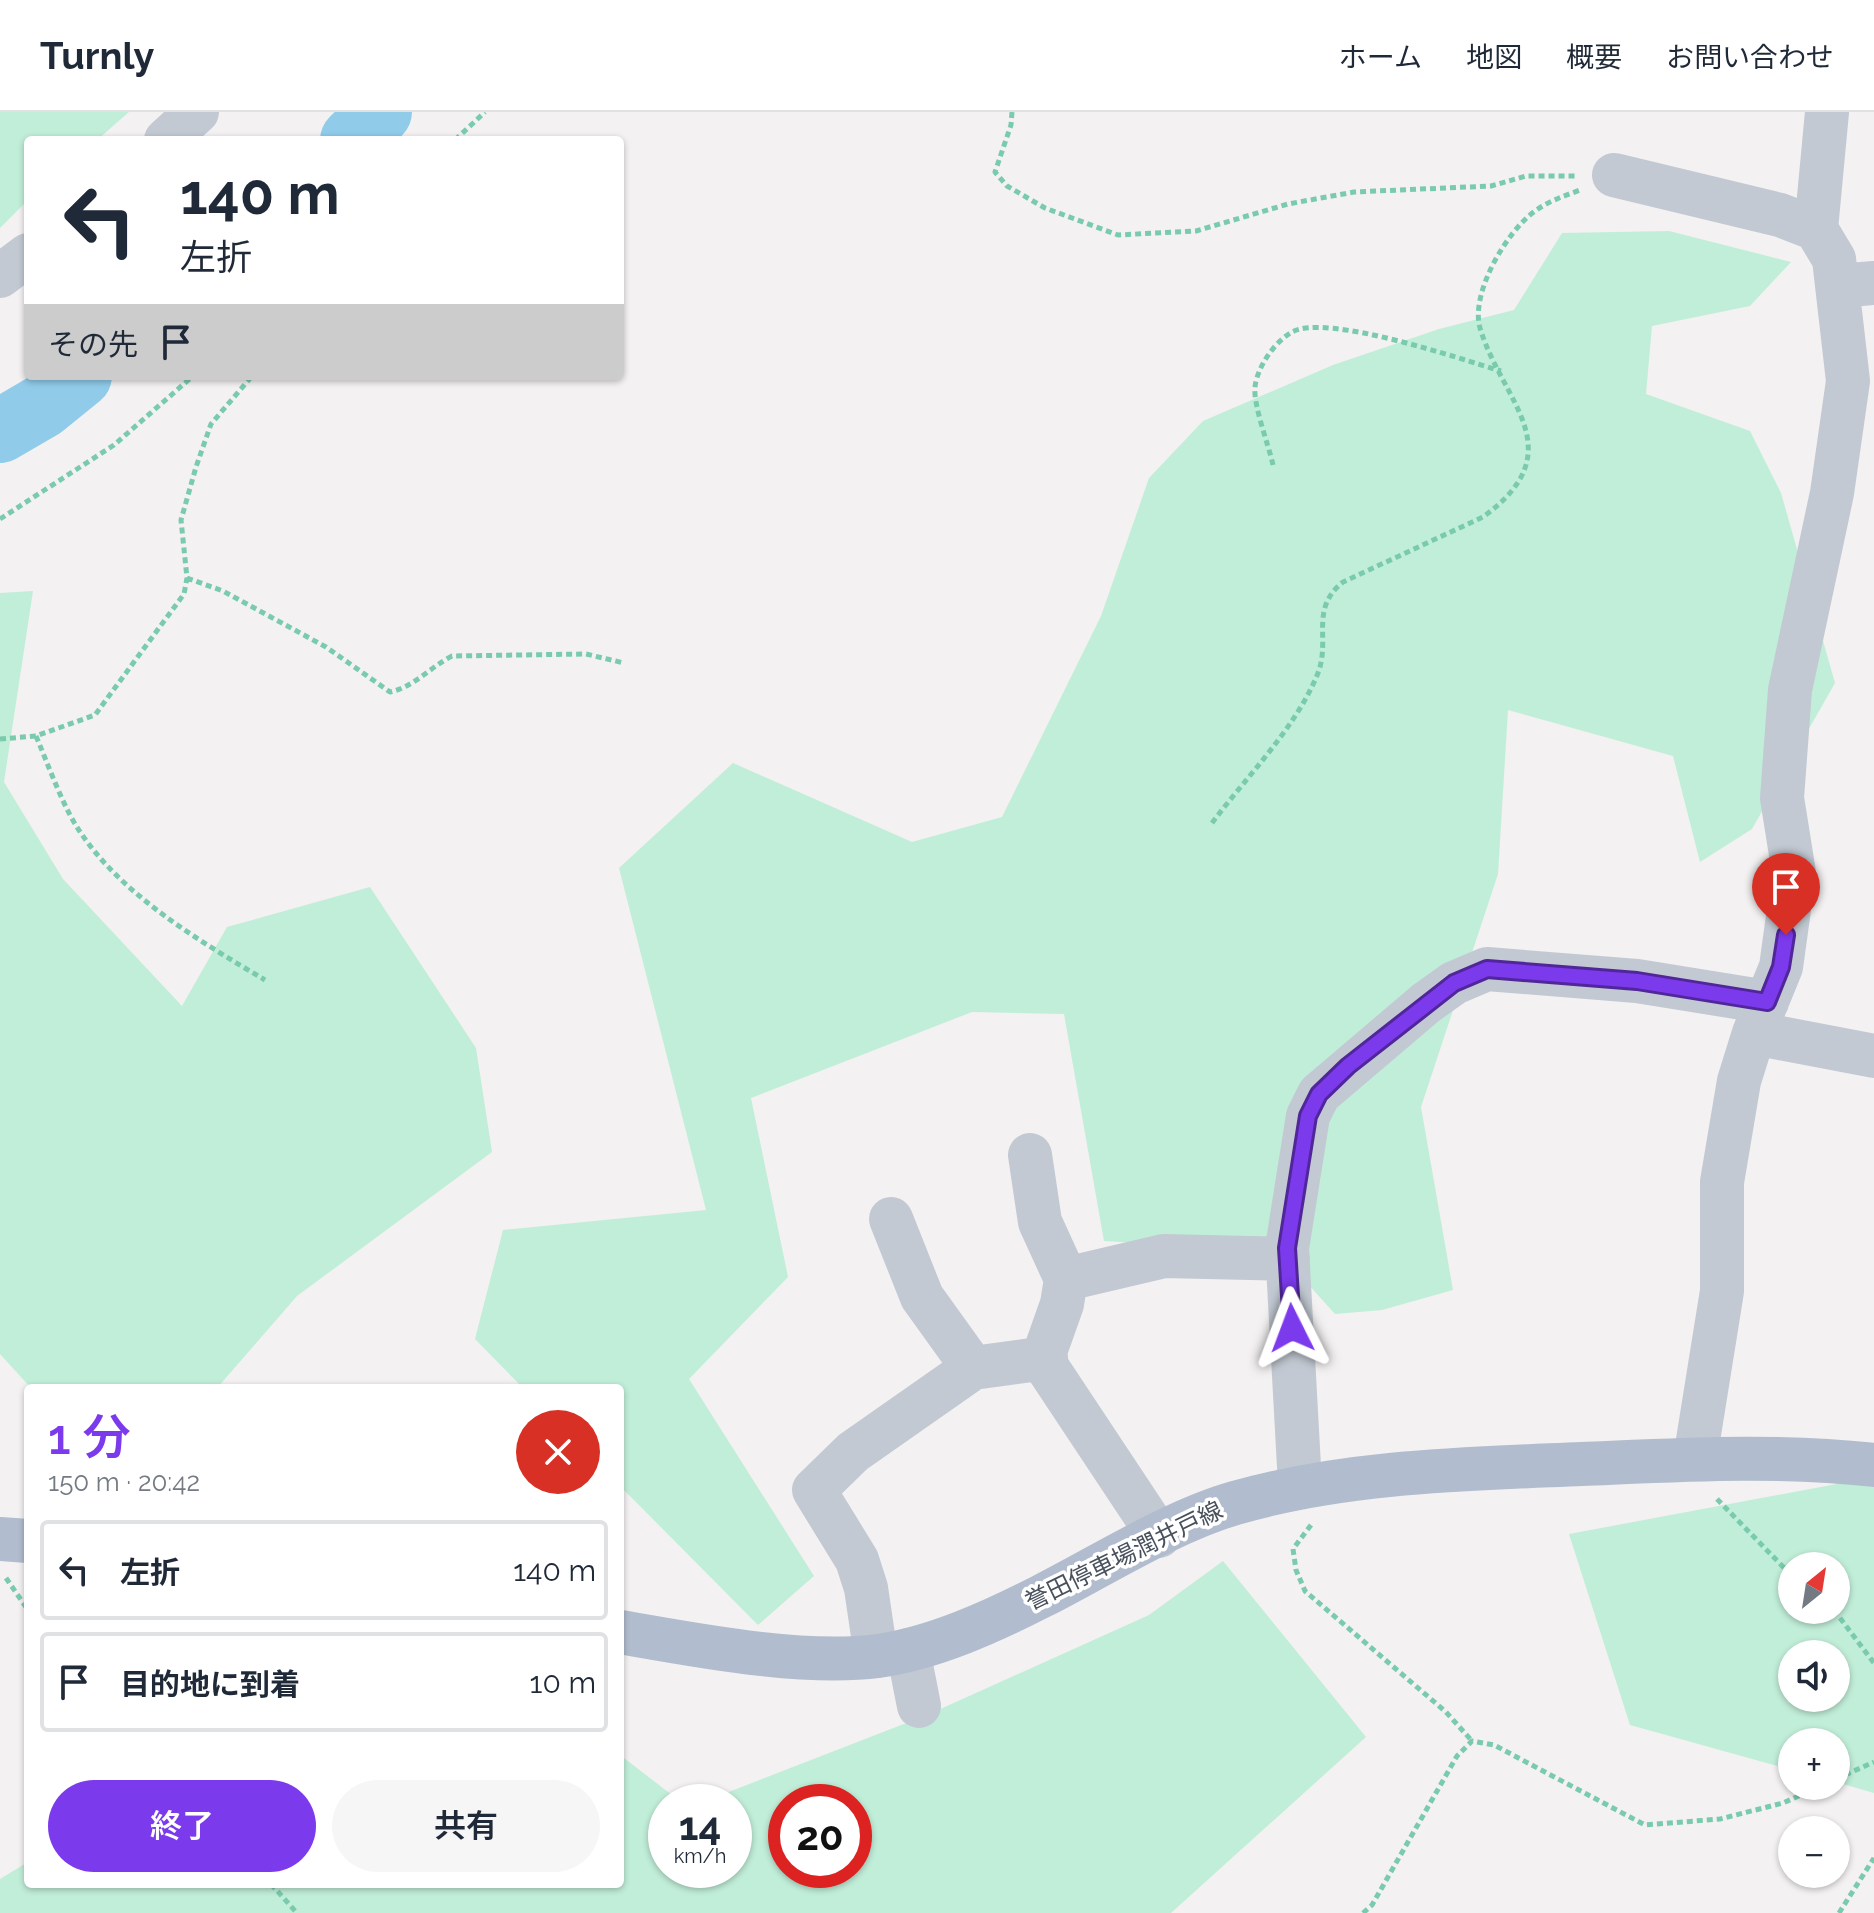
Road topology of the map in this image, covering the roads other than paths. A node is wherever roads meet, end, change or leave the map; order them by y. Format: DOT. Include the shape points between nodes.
graph roads {
  1 [pos="197,112"];
  2 [pos="1827,112"];
  3 [pos="170,136"];
  4 [pos="1614,175"];
  5 [pos="1816,229"];
  6 [pos="24,258"];
  7 [pos="0,276"];
  8 [pos="1856,284"];
  9 [pos="1760,1017"];
  10 [pos="1874,1056"];
  11 [pos="1030,1155"];
  12 [pos="891,1219"];
  13 [pos="1288,1259"];
  14 [pos="1066,1279"];
  15 [pos="1046,1358"];
  16 [pos="973,1368"];
  17 [pos="1695,1459"];
  18 [pos="1874,1465"];
  19 [pos="1300,1485"];
  20 [pos="1159,1536"];
  21 [pos="0,1539"];
  22 [pos="24,1541"];
  23 [pos="624,1633"];
  24 [pos="892,1653"];
  25 [pos="919,1706"];
  1 -- 3 [label="street"];
  2 -- 5 [label="street"];
  4 -- 5 [label="street" via="1780,215"];
  5 -- 8 [label="street"];
  6 -- 7 [label="street"];
  8 -- 9 [label="street" via="1832,493 1790,690 1782,798 1794,873 1781,967"];
  9 -- 10 [label="street"];
  9 -- 13 [label="street" via="1637,981 1487,969 1454,983 1319,1094 1303,1141"];
  9 -- 17 [label="street" via="1739,1081 1722,1182 1722,1291"];
  11 -- 14 [label="street" via="1040,1222"];
  12 -- 16 [label="street" via="922,1297"];
  13 -- 14 [label="street" via="1164,1256"];
  13 -- 19 [label="street"];
  14 -- 15 [label="street"];
  15 -- 16 [label="street"];
  15 -- 20 [label="street"];
  16 -- 24 [label="street" via="864,1444 814,1490 857,1560"];
  17 -- 18 [label="main road, 誉田停車場潤井戸線"];
  17 -- 19 [label="main road, 誉田停車場潤井戸線" via="1461,1469"];
  19 -- 20 [label="main road, 誉田停車場潤井戸線" via="1230,1504"];
  20 -- 24 [label="main road, 誉田停車場潤井戸線" via="986,1622"];
  21 -- 22 [label="main road"];
  23 -- 24 [label="main road, 誉田停車場潤井戸線" via="834,1658"];
  24 -- 25 [label="street"];
}
